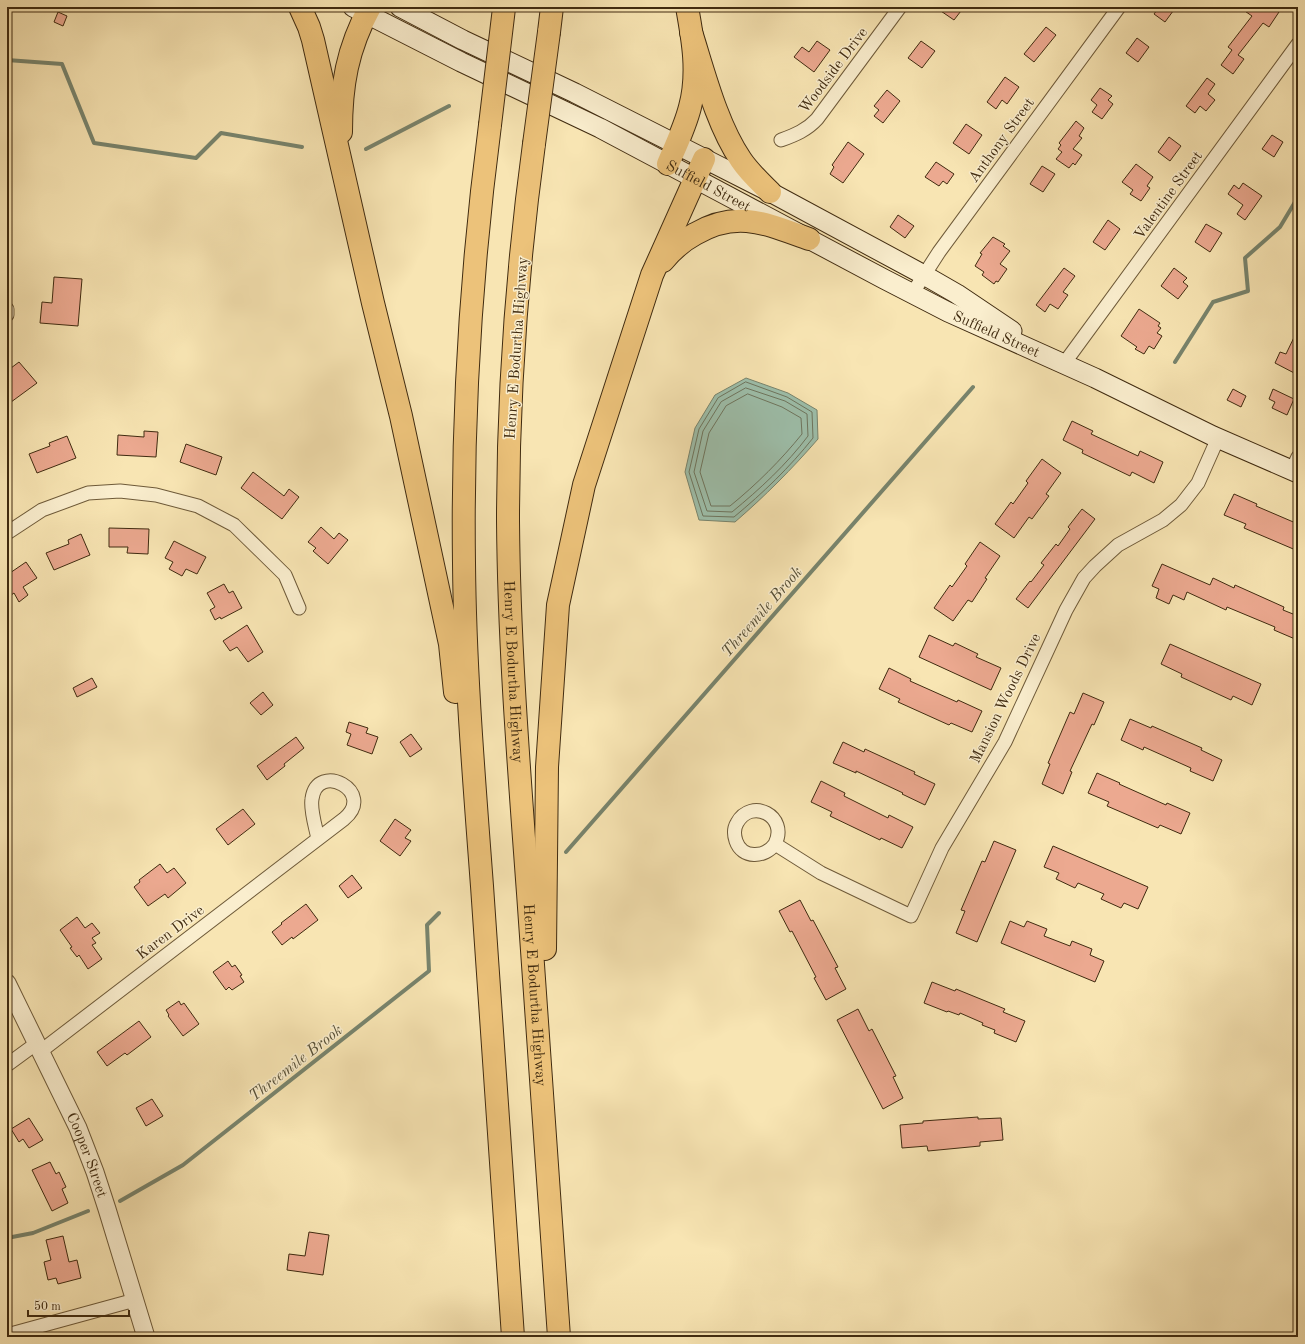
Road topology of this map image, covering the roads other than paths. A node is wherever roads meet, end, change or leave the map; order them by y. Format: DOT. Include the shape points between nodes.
graph roads {
  1 [pos="300,7"];
  2 [pos="400,7"];
  3 [pos="552,7"];
  4 [pos="687,7"];
  5 [pos="900,7"];
  6 [pos="1119,7"];
  7 [pos="504,8"];
  8 [pos="363,9"];
  9 [pos="691,32"];
  10 [pos="1298,44"];
  11 [pos="781,140"];
  12 [pos="672,155"];
  13 [pos="704,159"];
  14 [pos="341,168"];
  15 [pos="695,178"];
  16 [pos="770,192"];
  17 [pos="809,239"];
  18 [pos="652,275"];
  19 [pos="924,275"];
  20 [pos="912,294"];
  21 [pos="7,309"];
  22 [pos="7,314"];
  23 [pos="1063,365"];
  24 [pos="1218,438"];
  25 [pos="1296,467"];
  26 [pos="7,533"];
  27 [pos="298,608"];
  28 [pos="318,839"];
  29 [pos="775,844"];
  30 [pos="485,938"];
  31 [pos="7,983"];
  32 [pos="39,1047"];
  33 [pos="7,1065"];
  34 [pos="543,1118"];
  35 [pos="505,1213"];
  36 [pos="135,1300"];
  37 [pos="7,1335"];
  38 [pos="146,1337"];
  39 [pos="505,1337"];
  40 [pos="513,1337"];
  41 [pos="559,1337"];
  1 -- 14 [label="highway" via="313,40"];
  2 -- 12 [label="main road, Suffield Street" via="575,93"];
  3 -- 34 [label="highway, Henry E Bodurtha Highway, bridge" via="524,222 510,422 508,521 512,672"];
  4 -- 9 [label="highway"];
  5 -- 11 [label="street, Woodside Drive" via="811,126"];
  6 -- 19 [label="street, Anthony Street"];
  7 -- 30 [label="highway, bridge" via="479,215 471,316 464,508 467,666"];
  8 -- 12 [label="main road, Suffield Street" via="461,62 600,128"];
  8 -- 14 [label="highway" via="346,68 341,115"];
  9 -- 12 [label="highway" via="695,70 693,94 686,123"];
  9 -- 16 [label="highway" via="716,108 732,146 746,167"];
  10 -- 23 [label="street, Valentine Street"];
  12 -- 13 [label="main road, Suffield Street"];
  12 -- 15 [label="main road, Suffield Street"];
  13 -- 15 [label="highway"];
  13 -- 16 [label="main road, Suffield Street"];
  14 -- 30 [label="highway" via="401,416 450,644"];
  15 -- 17 [label="main road, Suffield Street"];
  15 -- 18 [label="highway"];
  16 -- 19 [label="main road, Suffield Street"];
  17 -- 18 [label="highway" via="760,223 726,221 700,231 681,243"];
  17 -- 20 [label="main road, Suffield Street"];
  18 -- 34 [label="highway" via="584,485 558,605 547,767"];
  19 -- 20 [label="street, Anthony Street"];
  19 -- 23 [label="main road, Suffield Street"];
  20 -- 23 [label="main road, Suffield Street"];
  21 -- 22 [label="street"];
  23 -- 24 [label="main road, Suffield Street"];
  24 -- 25 [label="main road, Suffield Street"];
  24 -- 29 [label="street, Mansion Woods Drive" via="1198,483 1181,505 1163,520 1118,545 1084,578 1066,610 1004,742 942,848 911,916 821,873"];
  26 -- 27 [label="street" via="42,510 88,494 120,491 156,495 198,506 234,525 285,575"];
  28 -- 32 [label="street, Karen Drive"];
  30 -- 35 [label="highway"];
  31 -- 32 [label="street, Cooper Street"];
  32 -- 33 [label="street, Karen Drive"];
  32 -- 36 [label="street, Cooper Street" via="78,1128"];
  34 -- 41 [label="highway, Henry E Bodurtha Highway"];
  35 -- 39 [label="highway"];
  35 -- 40 [label="highway"];
  36 -- 37 [label="street"];
  36 -- 38 [label="street, Cooper Street"];
}
